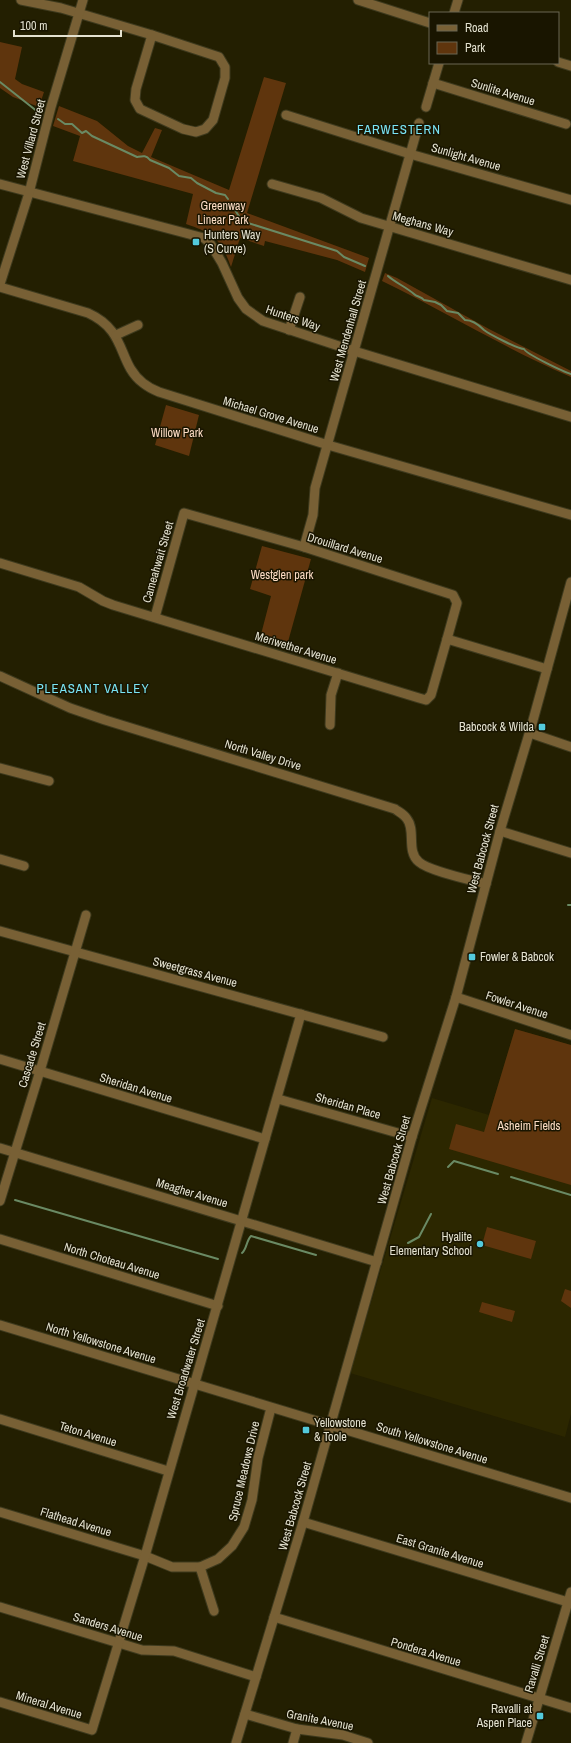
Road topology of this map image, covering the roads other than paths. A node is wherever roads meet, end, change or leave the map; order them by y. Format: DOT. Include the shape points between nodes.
graph roads {
  1 [pos="21,0"];
  2 [pos="83,0"];
  3 [pos="358,0"];
  4 [pos="458,0"];
  5 [pos="454,12"];
  6 [pos="80,14"];
  7 [pos="429,23"];
  8 [pos="152,35"];
  9 [pos="559,62"];
  10 [pos="439,64"];
  11 [pos="571,66"];
  12 [pos="434,83"];
  13 [pos="426,107"];
  14 [pos="286,115"];
  15 [pos="419,123"];
  16 [pos="566,124"];
  17 [pos="410,154"];
  18 [pos="0,184"];
  19 [pos="272,184"];
  20 [pos="29,192"];
  21 [pos="571,200"];
  22 [pos="390,227"];
  23 [pos="571,280"];
  24 [pos="0,285"];
  25 [pos="300,297"];
  26 [pos="138,325"];
  27 [pos="289,330"];
  28 [pos="116,335"];
  29 [pos="354,351"];
  30 [pos="571,417"];
  31 [pos="328,445"];
  32 [pos="184,513"];
  33 [pos="571,515"];
  34 [pos="304,547"];
  35 [pos="0,563"];
  36 [pos="571,582"];
  37 [pos="154,618"];
  38 [pos="561,618"];
  39 [pos="571,620"];
  40 [pos="447,639"];
  41 [pos="547,669"];
  42 [pos="338,673"];
  43 [pos="0,676"];
  44 [pos="330,725"];
  45 [pos="530,733"];
  46 [pos="571,747"];
  47 [pos="0,768"];
  48 [pos="49,781"];
  49 [pos="500,831"];
  50 [pos="571,853"];
  51 [pos="0,859"];
  52 [pos="24,866"];
  53 [pos="486,884"];
  54 [pos="86,915"];
  55 [pos="0,931"];
  56 [pos="75,952"];
  57 [pos="456,997"];
  58 [pos="301,1014"];
  59 [pos="571,1035"];
  60 [pos="383,1037"];
  61 [pos="0,1059"];
  62 [pos="40,1071"];
  63 [pos="278,1099"];
  64 [pos="412,1137"];
  65 [pos="266,1139"];
  66 [pos="0,1148"];
  67 [pos="14,1152"];
  68 [pos="0,1201"];
  69 [pos="242,1221"];
  70 [pos="0,1239"];
  71 [pos="377,1262"];
  72 [pos="218,1306"];
  73 [pos="0,1325"];
  74 [pos="195,1384"];
  75 [pos="271,1408"];
  76 [pos="0,1419"];
  77 [pos="330,1425"];
  78 [pos="168,1471"];
  79 [pos="571,1498"];
  80 [pos="0,1512"];
  81 [pos="303,1522"];
  82 [pos="144,1556"];
  83 [pos="200,1567"];
  84 [pos="571,1592"];
  85 [pos="569,1603"];
  86 [pos="0,1607"];
  87 [pos="214,1611"];
  88 [pos="274,1617"];
  89 [pos="118,1642"];
  90 [pos="256,1677"];
  91 [pos="539,1699"];
  92 [pos="0,1702"];
  93 [pos="571,1708"];
  94 [pos="245,1714"];
  95 [pos="297,1729"];
  96 [pos="92,1730"];
  97 [pos="236,1743"];
  98 [pos="293,1743"];
  99 [pos="368,1743"];
  100 [pos="526,1743"];
  1 -- 6 [label="street"];
  2 -- 6 [label="street, West Villard Street"];
  3 -- 7 [label="street"];
  4 -- 5 [label="street"];
  6 -- 8 [label="street"];
  6 -- 20 [label="street, West Villard Street" via="51,107"];
  8 -- 8 [label="street" via="219,57 225,67 225,78 213,120 205,129 196,132 182,129 140,109 135,100 136,88"];
  9 -- 11 [label="street"];
  10 -- 12 [label="street"];
  12 -- 13 [label="street"];
  12 -- 16 [label="street, Sunlite Avenue"];
  14 -- 17 [label="street, Sunlight Avenue"];
  15 -- 17 [label="street, West Mendenhall Street"];
  17 -- 21 [label="street, Sunlight Avenue"];
  17 -- 22 [label="street, West Mendenhall Street"];
  18 -- 20 [label="street, Hunters Way"];
  19 -- 22 [label="street, Meghans Way" via="322,198 347,213"];
  20 -- 24 [label="street, West Villard Street"];
  20 -- 27 [label="street, Hunters Way" via="204,238 222,263 238,298 246,309 263,321"];
  22 -- 23 [label="street, Meghans Way"];
  22 -- 29 [label="street, West Mendenhall Street"];
  24 -- 28 [label="street, Michael Grove Avenue" via="88,313 107,325"];
  25 -- 27 [label="street"];
  26 -- 28 [label="street"];
  27 -- 29 [label="street, Hunters Way"];
  28 -- 31 [label="street, Michael Grove Avenue" via="132,371 150,388"];
  29 -- 30 [label="street, Hunters Way"];
  29 -- 31 [label="street, West Mendenhall Street"];
  31 -- 33 [label="street, Michael Grove Avenue"];
  31 -- 34 [label="street, West Mendenhall Street" via="315,488 313,515"];
  32 -- 34 [label="street, Drouillard Avenue"];
  32 -- 37 [label="street, Cameahwait Street"];
  34 -- 40 [label="street, Drouillard Avenue" via="453,595 457,603"];
  35 -- 37 [label="street, Meriwether Avenue" via="79,587 102,601"];
  36 -- 38 [label="street, West Babcock Street"];
  37 -- 42 [label="street, Meriwether Avenue"];
  38 -- 39 [label="street"];
  38 -- 41 [label="street, West Babcock Street"];
  40 -- 41 [label="street"];
  40 -- 42 [label="street, Meriwether Avenue" via="431,695 426,700"];
  41 -- 45 [label="street, West Babcock Street"];
  42 -- 44 [label="street" via="331,695"];
  43 -- 53 [label="street, North Valley Drive" via="70,708 395,809 411,825 412,846 419,863"];
  45 -- 46 [label="street"];
  45 -- 49 [label="street, West Babcock Street"];
  47 -- 48 [label="street"];
  49 -- 50 [label="street"];
  49 -- 53 [label="street, West Babcock Street"];
  51 -- 52 [label="street"];
  53 -- 57 [label="street, West Babcock Street"];
  54 -- 56 [label="street, Cascade Street"];
  55 -- 56 [label="street, Sweetgrass Avenue"];
  56 -- 58 [label="street, Sweetgrass Avenue"];
  56 -- 62 [label="street, Cascade Street"];
  57 -- 59 [label="street, Fowler Avenue"];
  57 -- 64 [label="street, West Babcock Street"];
  58 -- 60 [label="street, Sweetgrass Avenue"];
  58 -- 63 [label="street, West Broadwater Street"];
  61 -- 62 [label="street, Sheridan Avenue"];
  62 -- 65 [label="street, Sheridan Avenue"];
  62 -- 67 [label="street, Cascade Street"];
  63 -- 64 [label="street, Sheridan Place"];
  63 -- 65 [label="street, West Broadwater Street"];
  64 -- 71 [label="street, West Babcock Street"];
  65 -- 69 [label="street, West Broadwater Street"];
  66 -- 67 [label="street, Meagher Avenue"];
  67 -- 68 [label="street, Cascade Street"];
  67 -- 69 [label="street, Meagher Avenue"];
  69 -- 71 [label="street, Meagher Avenue"];
  69 -- 72 [label="street, West Broadwater Street"];
  70 -- 72 [label="street, North Choteau Avenue"];
  71 -- 77 [label="street, West Babcock Street"];
  72 -- 74 [label="street, West Broadwater Street"];
  73 -- 74 [label="street, North Yellowstone Avenue"];
  74 -- 75 [label="street, South Yellowstone Avenue"];
  74 -- 78 [label="street, West Broadwater Street"];
  75 -- 77 [label="street, South Yellowstone Avenue"];
  75 -- 83 [label="street, Spruce Meadows Drive" via="244,1528 232,1546 218,1559"];
  76 -- 78 [label="street, Teton Avenue"];
  77 -- 79 [label="street, South Yellowstone Avenue"];
  77 -- 81 [label="street, West Babcock Street"];
  78 -- 82 [label="street, West Broadwater Street"];
  80 -- 82 [label="street, Flathead Avenue"];
  81 -- 85 [label="street, East Granite Avenue"];
  81 -- 88 [label="street, West Babcock Street"];
  82 -- 83 [label="street, Spruce Meadows Drive" via="172,1567"];
  82 -- 89 [label="street, West Broadwater Street"];
  83 -- 87 [label="street"];
  84 -- 85 [label="street, Ravalli Street"];
  85 -- 91 [label="street, Ravalli Street"];
  86 -- 89 [label="street, Sanders Avenue"];
  88 -- 90 [label="street, West Babcock Street"];
  88 -- 91 [label="street, Pondera Avenue"];
  89 -- 90 [label="street, Sanders Avenue" via="142,1650 174,1651"];
  89 -- 96 [label="street, West Broadwater Street"];
  90 -- 94 [label="street, West Babcock Street"];
  91 -- 93 [label="street, Pondera Avenue"];
  91 -- 100 [label="street, Ravalli Street"];
  92 -- 96 [label="street, Mineral Avenue"];
  94 -- 95 [label="street, Granite Avenue"];
  94 -- 97 [label="street, West Babcock Street"];
  95 -- 98 [label="street"];
  95 -- 99 [label="street, Granite Avenue" via="343,1735"];
}
